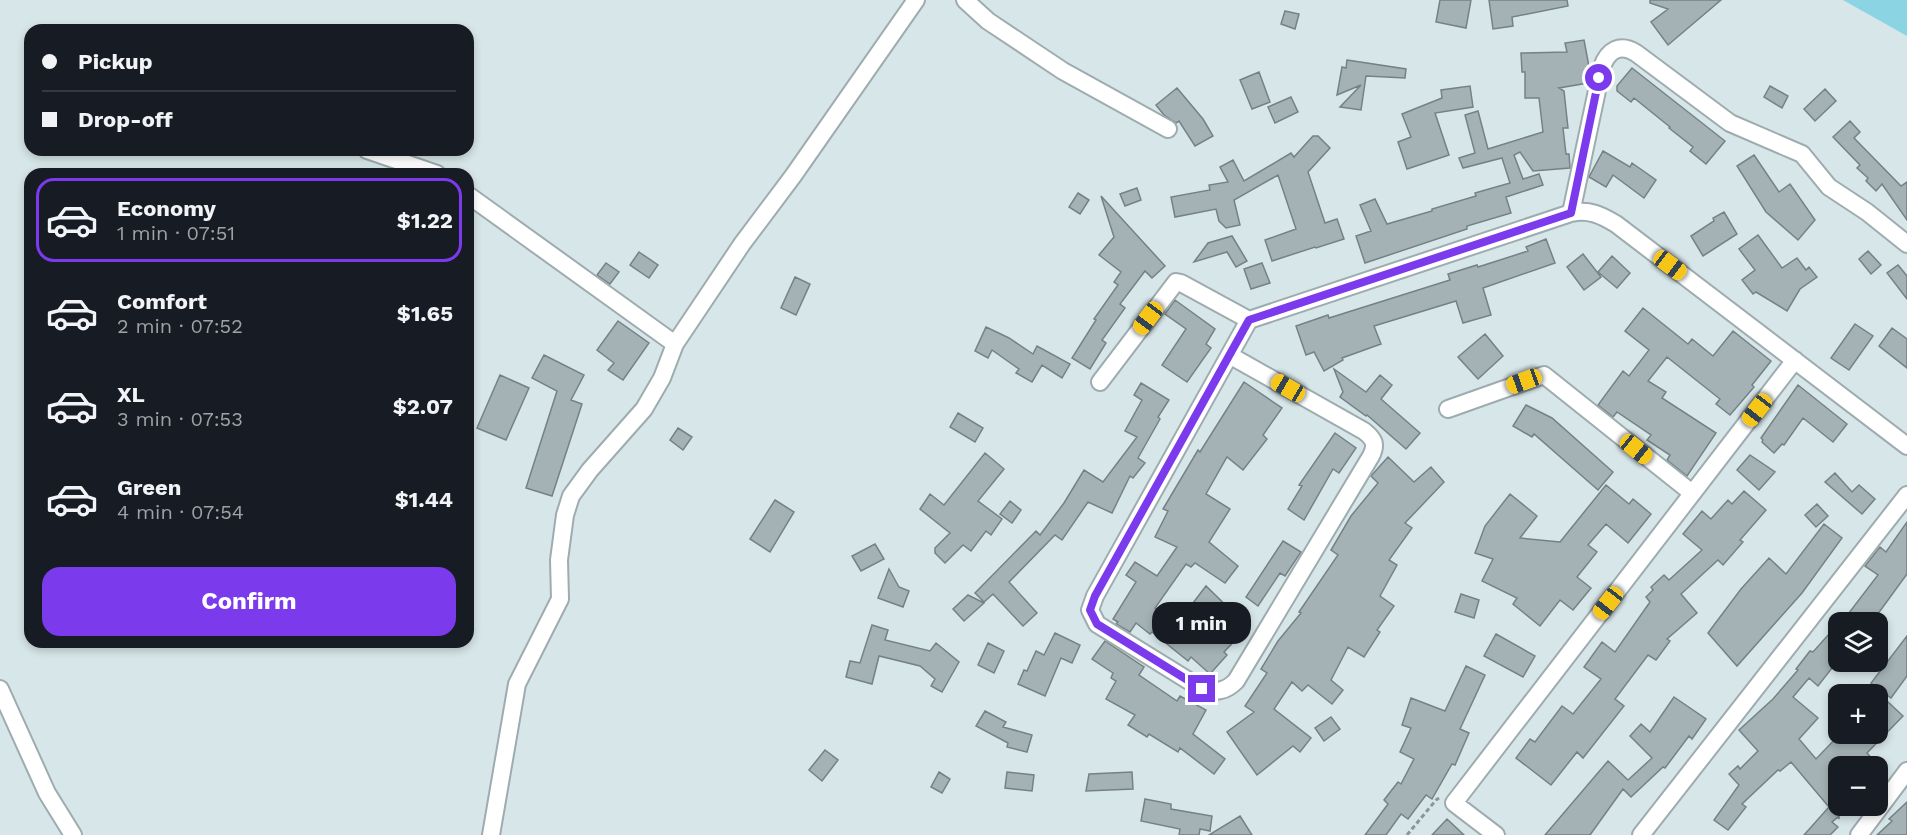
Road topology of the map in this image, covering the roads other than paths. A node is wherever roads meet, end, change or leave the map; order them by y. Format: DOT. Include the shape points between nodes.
graph roads {
  1 [pos="916,0"];
  2 [pos="965,0"];
  3 [pos="1168,129"];
  4 [pos="384,156"];
  5 [pos="420,168"];
  6 [pos="474,199"];
  7 [pos="1571,213"];
  8 [pos="1907,244"];
  9 [pos="1249,320"];
  10 [pos="675,344"];
  11 [pos="1231,356"];
  12 [pos="1796,360"];
  13 [pos="1100,382"];
  14 [pos="1448,409"];
  15 [pos="1907,446"];
  16 [pos="1692,494"];
  17 [pos="1907,495"];
  18 [pos="0,689"];
  19 [pos="1907,771"];
  20 [pos="73,835"];
  21 [pos="491,835"];
  22 [pos="1496,835"];
  23 [pos="1641,835"];
  24 [pos="1859,835"];
  1 -- 10 [label="street"];
  2 -- 3 [label="street" via="988,21 1063,71"];
  4 -- 5 [label="street"];
  6 -- 10 [label="street"];
  7 -- 8 [label="street" via="1602,67 1609,54 1623,48 1636,53 1730,123 1802,154 1828,187"];
  7 -- 9 [label="street"];
  7 -- 12 [label="street" via="1599,214 1616,224"];
  9 -- 11 [label="street"];
  9 -- 13 [label="street" via="1176,282"];
  10 -- 21 [label="street" via="644,409 571,496 564,515 560,599 517,684"];
  11 -- 11 [label="street" via="1090,610 1097,624 1202,689 1214,691 1223,691 1236,681 1375,446 1364,431"];
  12 -- 15 [label="street"];
  12 -- 16 [label="street"];
  14 -- 16 [label="street" via="1544,375"];
  16 -- 22 [label="street" via="1454,803"];
  17 -- 23 [label="street"];
  18 -- 20 [label="street" via="47,793"];
  19 -- 24 [label="street"];
}
